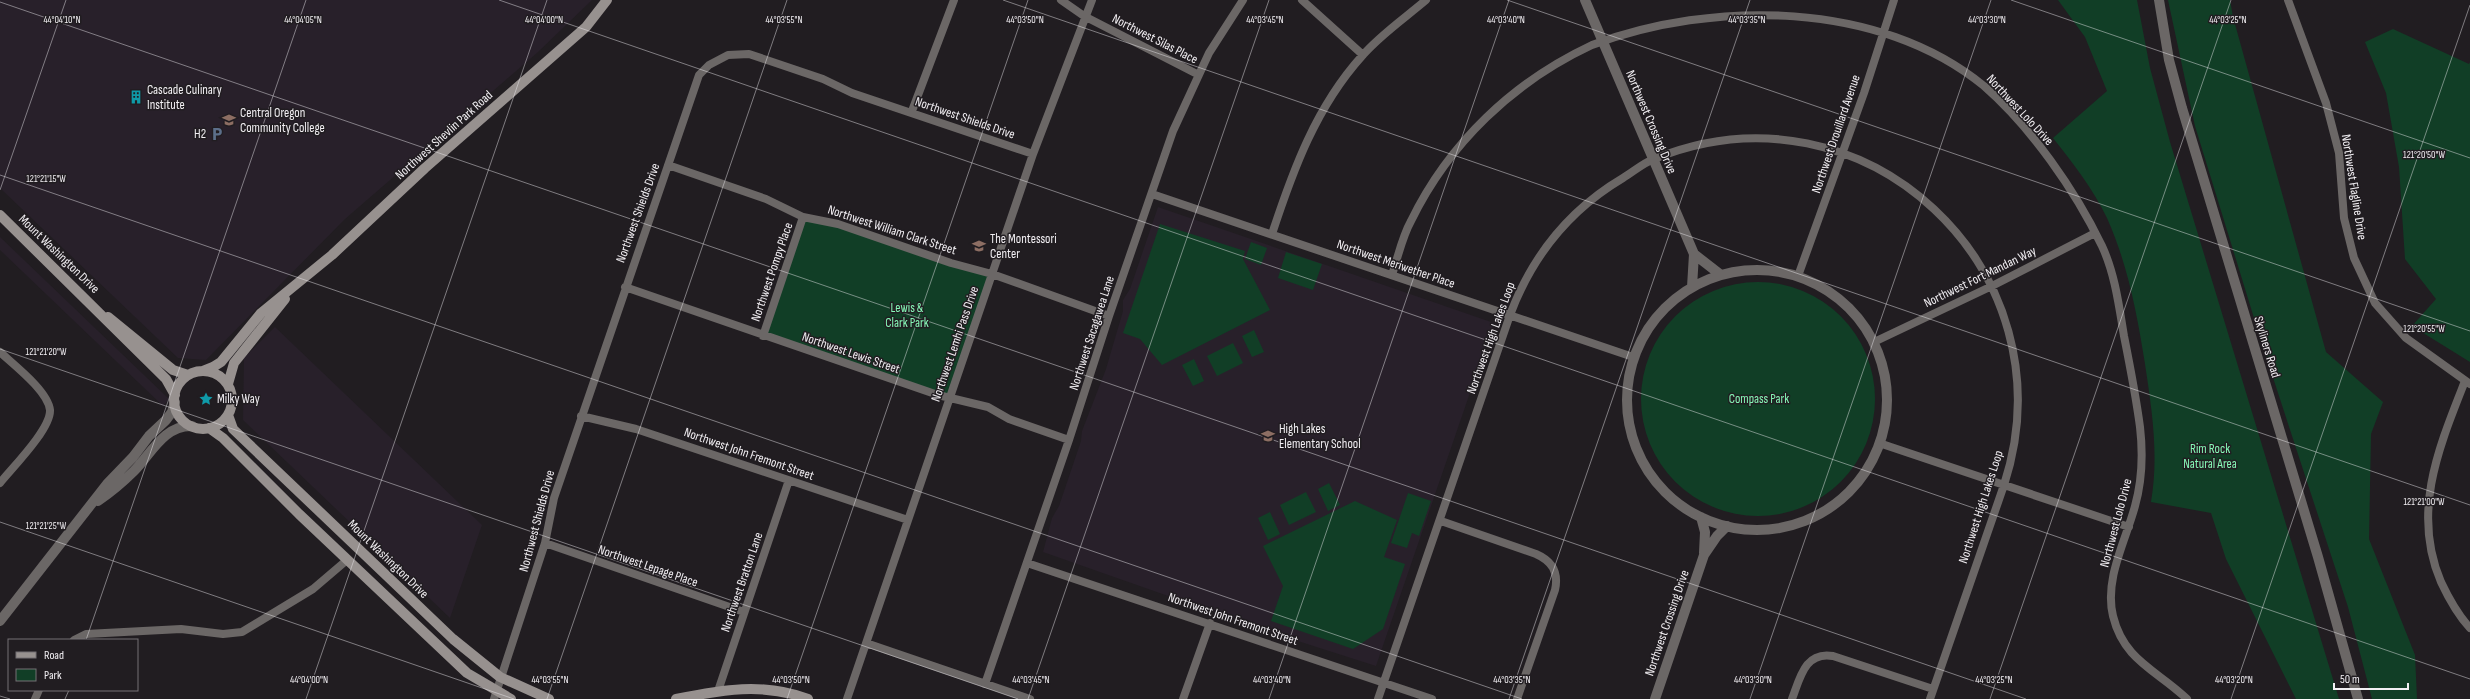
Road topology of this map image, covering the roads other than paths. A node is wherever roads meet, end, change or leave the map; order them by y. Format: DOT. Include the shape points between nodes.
graph roads {
  1 [pos="607,0"];
  2 [pos="954,0"];
  3 [pos="1061,0"];
  4 [pos="1092,0"];
  5 [pos="1243,0"];
  6 [pos="1302,0"];
  7 [pos="1426,0"];
  8 [pos="1585,0"];
  9 [pos="1894,0"];
  10 [pos="2159,0"];
  11 [pos="2288,0"];
  12 [pos="1084,16"];
  13 [pos="1883,30"];
  14 [pos="1602,41"];
  15 [pos="1363,55"];
  16 [pos="1197,74"];
  17 [pos="912,111"];
  18 [pos="1032,154"];
  19 [pos="1843,154"];
  20 [pos="1653,160"];
  21 [pos="668,165"];
  22 [pos="1152,194"];
  23 [pos="0,215"];
  24 [pos="803,217"];
  25 [pos="2095,233"];
  26 [pos="1272,234"];
  27 [pos="1694,254"];
  28 [pos="992,274"];
  29 [pos="1392,275"];
  30 [pos="1721,275"];
  31 [pos="1798,276"];
  32 [pos="295,286"];
  33 [pos="1992,286"];
  34 [pos="625,287"];
  35 [pos="1692,287"];
  36 [pos="100,312"];
  37 [pos="1510,315"];
  38 [pos="1109,316"];
  39 [pos="763,336"];
  40 [pos="1874,342"];
  41 [pos="0,352"];
  42 [pos="1633,357"];
  43 [pos="202,371"];
  44 [pos="188,375"];
  45 [pos="2467,382"];
  46 [pos="228,384"];
  47 [pos="175,398"];
  48 [pos="949,398"];
  49 [pos="228,415"];
  50 [pos="581,416"];
  51 [pos="192,426"];
  52 [pos="209,428"];
  53 [pos="1069,440"];
  54 [pos="1879,443"];
  55 [pos="789,480"];
  56 [pos="0,483"];
  57 [pos="2004,485"];
  58 [pos="90,507"];
  59 [pos="1701,517"];
  60 [pos="908,520"];
  61 [pos="1441,521"];
  62 [pos="1727,526"];
  63 [pos="2129,527"];
  64 [pos="545,543"];
  65 [pos="1704,555"];
  66 [pos="347,560"];
  67 [pos="1027,563"];
  68 [pos="744,612"];
  69 [pos="0,621"];
  70 [pos="1210,623"];
  71 [pos="2470,628"];
  72 [pos="76,639"];
  73 [pos="866,643"];
  74 [pos="500,677"];
  75 [pos="1384,683"];
  76 [pos="985,684"];
  77 [pos="1933,689"];
  78 [pos="718,691"];
  79 [pos="495,695"];
  80 [pos="511,699"];
  81 [pos="549,699"];
  82 [pos="676,699"];
  83 [pos="808,699"];
  84 [pos="847,699"];
  85 [pos="1030,699"];
  86 [pos="1182,699"];
  87 [pos="1378,699"];
  88 [pos="1432,699"];
  89 [pos="1517,699"];
  90 [pos="1655,699"];
  91 [pos="1792,699"];
  92 [pos="1930,699"];
  93 [pos="2187,699"];
  94 [pos="2358,699"];
  1 -- 32 [label="main road, Northwest Shevlin Park Road" via="586,26"];
  2 -- 17 [label="street"];
  3 -- 12 [label="street, Northwest Silas Place"];
  4 -- 12 [label="street, Northwest Lemhi Pass Drive"];
  5 -- 16 [label="street, Northwest Sacagawea Lane" via="1225,25"];
  6 -- 15 [label="street"];
  7 -- 15 [label="street"];
  8 -- 14 [label="street, Northwest Crossing Drive"];
  9 -- 13 [label="street, Northwest Drouillard Avenue"];
  10 -- 94 [label="street, Skyliners Road" via="2182,108"];
  11 -- 45 [label="street, Northwest Flagline Drive" via="2326,103 2339,153 2344,218 2354,258 2375,302 2406,338"];
  12 -- 16 [label="street, Northwest Silas Place"];
  12 -- 18 [label="street, Northwest Lemhi Pass Drive"];
  13 -- 14 [label="street, Northwest Lolo Drive" via="1849,19 1819,14 1753,9 1692,14 1631,30"];
  13 -- 19 [label="street, Northwest Drouillard Avenue"];
  13 -- 25 [label="street, Northwest Lolo Drive" via="1930,50 1985,87 2049,158 2069,186"];
  14 -- 20 [label="street, Northwest Crossing Drive"];
  14 -- 29 [label="street, Northwest Lolo Drive" via="1544,71 1499,105 1463,140 1432,182 1409,224"];
  15 -- 26 [label="street" via="1331,96 1304,146"];
  16 -- 22 [label="street, Northwest Sacagawea Lane" via="1173,131"];
  17 -- 18 [label="street, Northwest Shields Drive"];
  17 -- 21 [label="street, Northwest Shields Drive" via="749,54 728,56 709,64 699,75"];
  18 -- 28 [label="street, Northwest Lemhi Pass Drive"];
  19 -- 20 [label="street, Northwest High Lakes Loop" via="1802,142 1740,139 1708,143"];
  19 -- 31 [label="street, Northwest Drouillard Avenue"];
  19 -- 33 [label="street, Northwest High Lakes Loop" via="1889,174 1925,200 1979,262"];
  20 -- 27 [label="street, Northwest Crossing Drive"];
  20 -- 37 [label="street, Northwest High Lakes Loop" via="1602,190 1567,221 1533,266"];
  21 -- 24 [label="street, Northwest William Clark Street" via="766,199"];
  21 -- 34 [label="street, Northwest Shields Drive"];
  22 -- 26 [label="street, Northwest Meriwether Place"];
  22 -- 38 [label="street, Northwest Sacagawea Lane"];
  23 -- 36 [label="main road, Mount Washington Drive"];
  24 -- 28 [label="street, Northwest William Clark Street" via="838,224 951,263"];
  24 -- 39 [label="street, Northwest Pompy Place"];
  25 -- 33 [label="street, Northwest Fort Mandan Way"];
  25 -- 63 [label="street, Northwest Lolo Drive" via="2110,269 2118,299 2140,427 2141,473 2136,505"];
  26 -- 29 [label="street, Northwest Meriwether Place"];
  27 -- 30 [label="street, Northwest Crossing Drive"];
  27 -- 35 [label="street, Northwest Crossing Drive"];
  28 -- 38 [label="street, Northwest William Clark Street"];
  28 -- 48 [label="street, Northwest Lemhi Pass Drive"];
  29 -- 37 [label="street, Northwest Meriwether Place"];
  30 -- 31 [label="street" via="1763,269"];
  30 -- 35 [label="street"];
  31 -- 40 [label="street" via="1835,297"];
  32 -- 43 [label="main road, Northwest Shevlin Park Road" via="261,313 221,362"];
  32 -- 46 [label="main road, Northwest Shevlin Park Road" via="234,363"];
  33 -- 40 [label="street, Northwest Fort Mandan Way"];
  33 -- 57 [label="street, Northwest High Lakes Loop" via="2012,343 2018,387 2013,444"];
  34 -- 39 [label="street, Northwest Lewis Street"];
  34 -- 50 [label="street, Northwest Shields Drive"];
  35 -- 42 [label="street" via="1673,299 1658,314"];
  36 -- 44 [label="main road, Mount Washington Drive" via="120,325 173,370"];
  36 -- 47 [label="main road, Mount Washington Drive" via="166,379"];
  37 -- 42 [label="street, Northwest Meriwether Place"];
  37 -- 61 [label="street, Northwest High Lakes Loop"];
  38 -- 53 [label="street, Northwest Sacagawea Lane"];
  39 -- 48 [label="street, Northwest Lewis Street"];
  40 -- 54 [label="street" via="1886,387 1885,422"];
  41 -- 56 [label="street" via="36,386 45,397 50,410 46,424"];
  42 -- 59 [label="street" via="1627,401 1630,431 1640,459 1652,478 1671,497"];
  43 -- 44 [label="main road"];
  43 -- 46 [label="main road" via="217,374"];
  44 -- 47 [label="main road" via="182,380"];
  45 -- 71 [label="street" via="2439,447 2428,504 2428,536 2436,571 2450,604"];
  46 -- 49 [label="main road" via="232,400"];
  47 -- 51 [label="main road" via="179,416"];
  47 -- 58 [label="street" via="172,412 166,420 149,436"];
  48 -- 53 [label="street, Northwest Lewis Street" via="988,408 1009,419"];
  48 -- 60 [label="street, Northwest Lemhi Pass Drive"];
  49 -- 52 [label="main road" via="223,421"];
  49 -- 74 [label="main road, Mount Washington Drive" via="233,429 453,639"];
  50 -- 55 [label="street, Northwest John Fremont Street" via="636,429"];
  50 -- 64 [label="street, Northwest Shields Drive" via="554,498"];
  51 -- 52 [label="main road"];
  51 -- 58 [label="street" via="179,427 164,436 134,470"];
  52 -- 66 [label="main road" via="223,438"];
  53 -- 67 [label="street, Northwest Sacagawea Lane"];
  54 -- 57 [label="street"];
  54 -- 62 [label="street" via="1869,467 1848,494 1822,514 1806,522 1778,529 1748,530"];
  55 -- 60 [label="street, Northwest John Fremont Street"];
  55 -- 68 [label="street, Northwest Bratton Lane"];
  57 -- 63 [label="street"];
  57 -- 77 [label="street, Northwest High Lakes Loop"];
  58 -- 69 [label="street"];
  59 -- 62 [label="street"];
  59 -- 65 [label="street, Northwest Crossing Drive" via="1705,532"];
  60 -- 73 [label="street, Northwest Lemhi Pass Drive"];
  61 -- 75 [label="street, Northwest High Lakes Loop"];
  61 -- 89 [label="street" via="1536,554 1548,560 1554,568 1555,590"];
  62 -- 65 [label="street, Northwest Crossing Drive" via="1716,536"];
  63 -- 93 [label="street, Northwest Lolo Drive" via="2111,587 2112,611 2117,632 2134,657"];
  64 -- 68 [label="street, Northwest Lepage Place"];
  64 -- 74 [label="street, Northwest Shields Drive"];
  65 -- 90 [label="street, Northwest Crossing Drive"];
  66 -- 72 [label="street" via="313,589 242,632 223,634 181,629 86,634"];
  66 -- 79 [label="main road" via="467,673"];
  67 -- 70 [label="street, Northwest John Fremont Street"];
  67 -- 76 [label="street, Northwest Sacagawea Lane"];
  68 -- 78 [label="street, Northwest Bratton Lane"];
  70 -- 75 [label="street, Northwest John Fremont Street"];
  70 -- 86 [label="street"];
  73 -- 76 [label="street"];
  73 -- 84 [label="street, Northwest Lemhi Pass Drive"];
  74 -- 79 [label="street, Northwest Shields Drive"];
  74 -- 81 [label="main road, Mount Washington Drive"];
  75 -- 87 [label="street, Northwest High Lakes Loop"];
  75 -- 88 [label="street, Northwest John Fremont Street"];
  76 -- 85 [label="street"];
  77 -- 91 [label="street" via="1824,655 1812,659 1805,666"];
  77 -- 92 [label="street, Northwest High Lakes Loop"];
  78 -- 82 [label="main road"];
  78 -- 83 [label="main road" via="757,688 777,690"];
  79 -- 80 [label="main road"];
}
